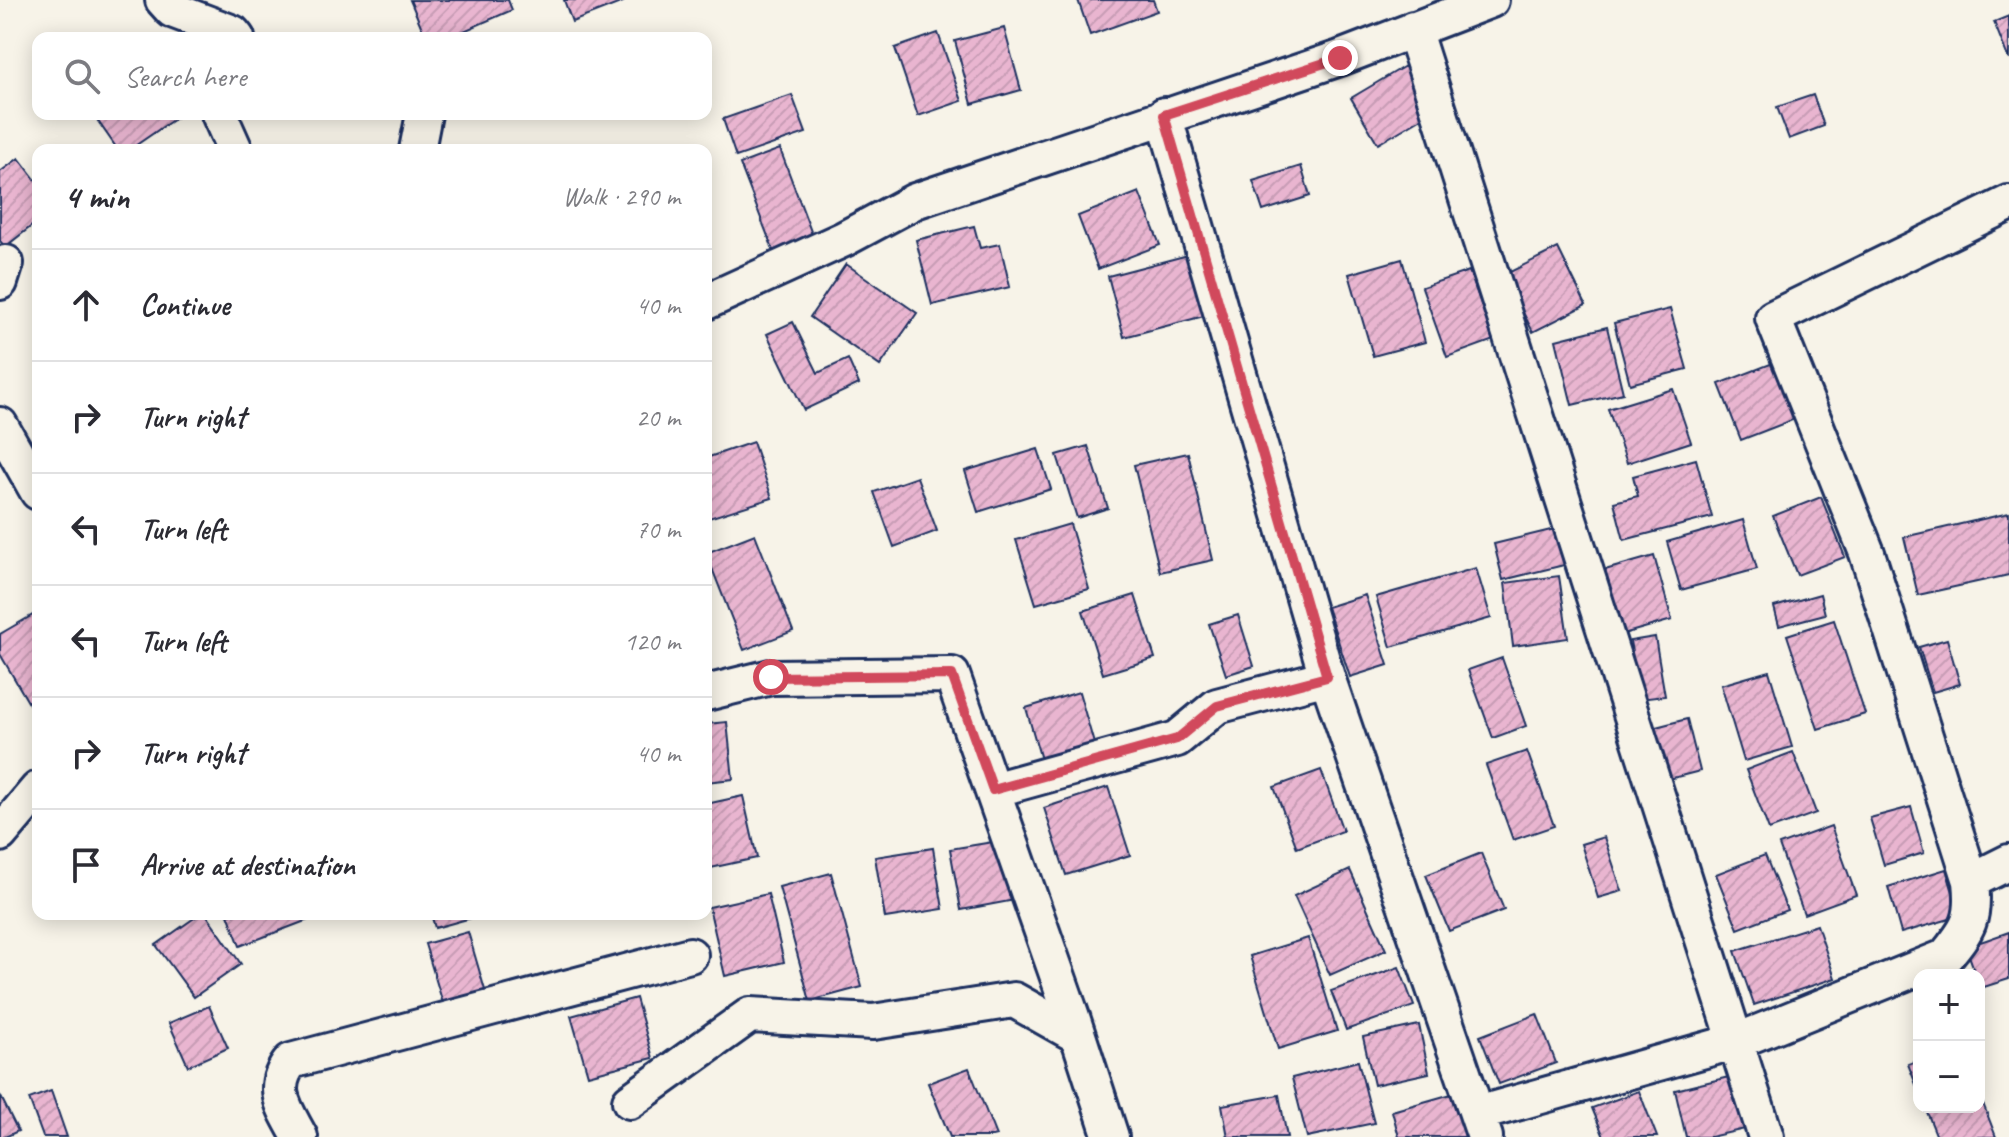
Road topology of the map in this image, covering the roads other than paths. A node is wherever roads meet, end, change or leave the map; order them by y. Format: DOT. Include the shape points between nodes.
graph roads {
  1 [pos="1491,0"];
  2 [pos="173,16"];
  3 [pos="1413,29"];
  4 [pos="229,32"];
  5 [pos="1164,115"];
  6 [pos="222,120"];
  7 [pos="423,120"];
  8 [pos="232,144"];
  9 [pos="418,144"];
  10 [pos="2009,203"];
  11 [pos="712,299"];
  12 [pos="0,425"];
  13 [pos="32,481"];
  14 [pos="1327,677"];
  15 [pos="712,692"];
  16 [pos="993,790"];
  17 [pos="32,796"];
  18 [pos="0,834"];
  19 [pos="2009,862"];
  20 [pos="1971,881"];
  21 [pos="690,955"];
  22 [pos="1078,1036"];
  23 [pos="1737,1041"];
  24 [pos="630,1101"];
  25 [pos="1481,1125"];
  26 [pos="300,1137"];
  27 [pos="1111,1137"];
  28 [pos="1766,1137"];
  1 -- 3 [label="street"];
  2 -- 4 [label="street"];
  3 -- 5 [label="street"];
  3 -- 23 [label="street"];
  5 -- 11 [label="street" via="915,201"];
  5 -- 14 [label="street"];
  6 -- 8 [label="street"];
  7 -- 9 [label="street"];
  10 -- 20 [label="street" via="1773,318 1867,553"];
  12 -- 13 [label="street"];
  14 -- 16 [label="street" via="1217,706 1177,739"];
  14 -- 25 [label="street"];
  15 -- 16 [label="street" via="771,677 952,675"];
  16 -- 22 [label="street"];
  17 -- 18 [label="street"];
  19 -- 20 [label="street"];
  20 -- 23 [label="street" via="1973,905 1966,931 1945,957"];
  21 -- 26 [label="street" via="291,1061 280,1074 279,1096"];
  22 -- 24 [label="street" via="1014,1000 873,1022 750,1015"];
  22 -- 27 [label="street"];
  23 -- 25 [label="street"];
  23 -- 28 [label="street"];
}
